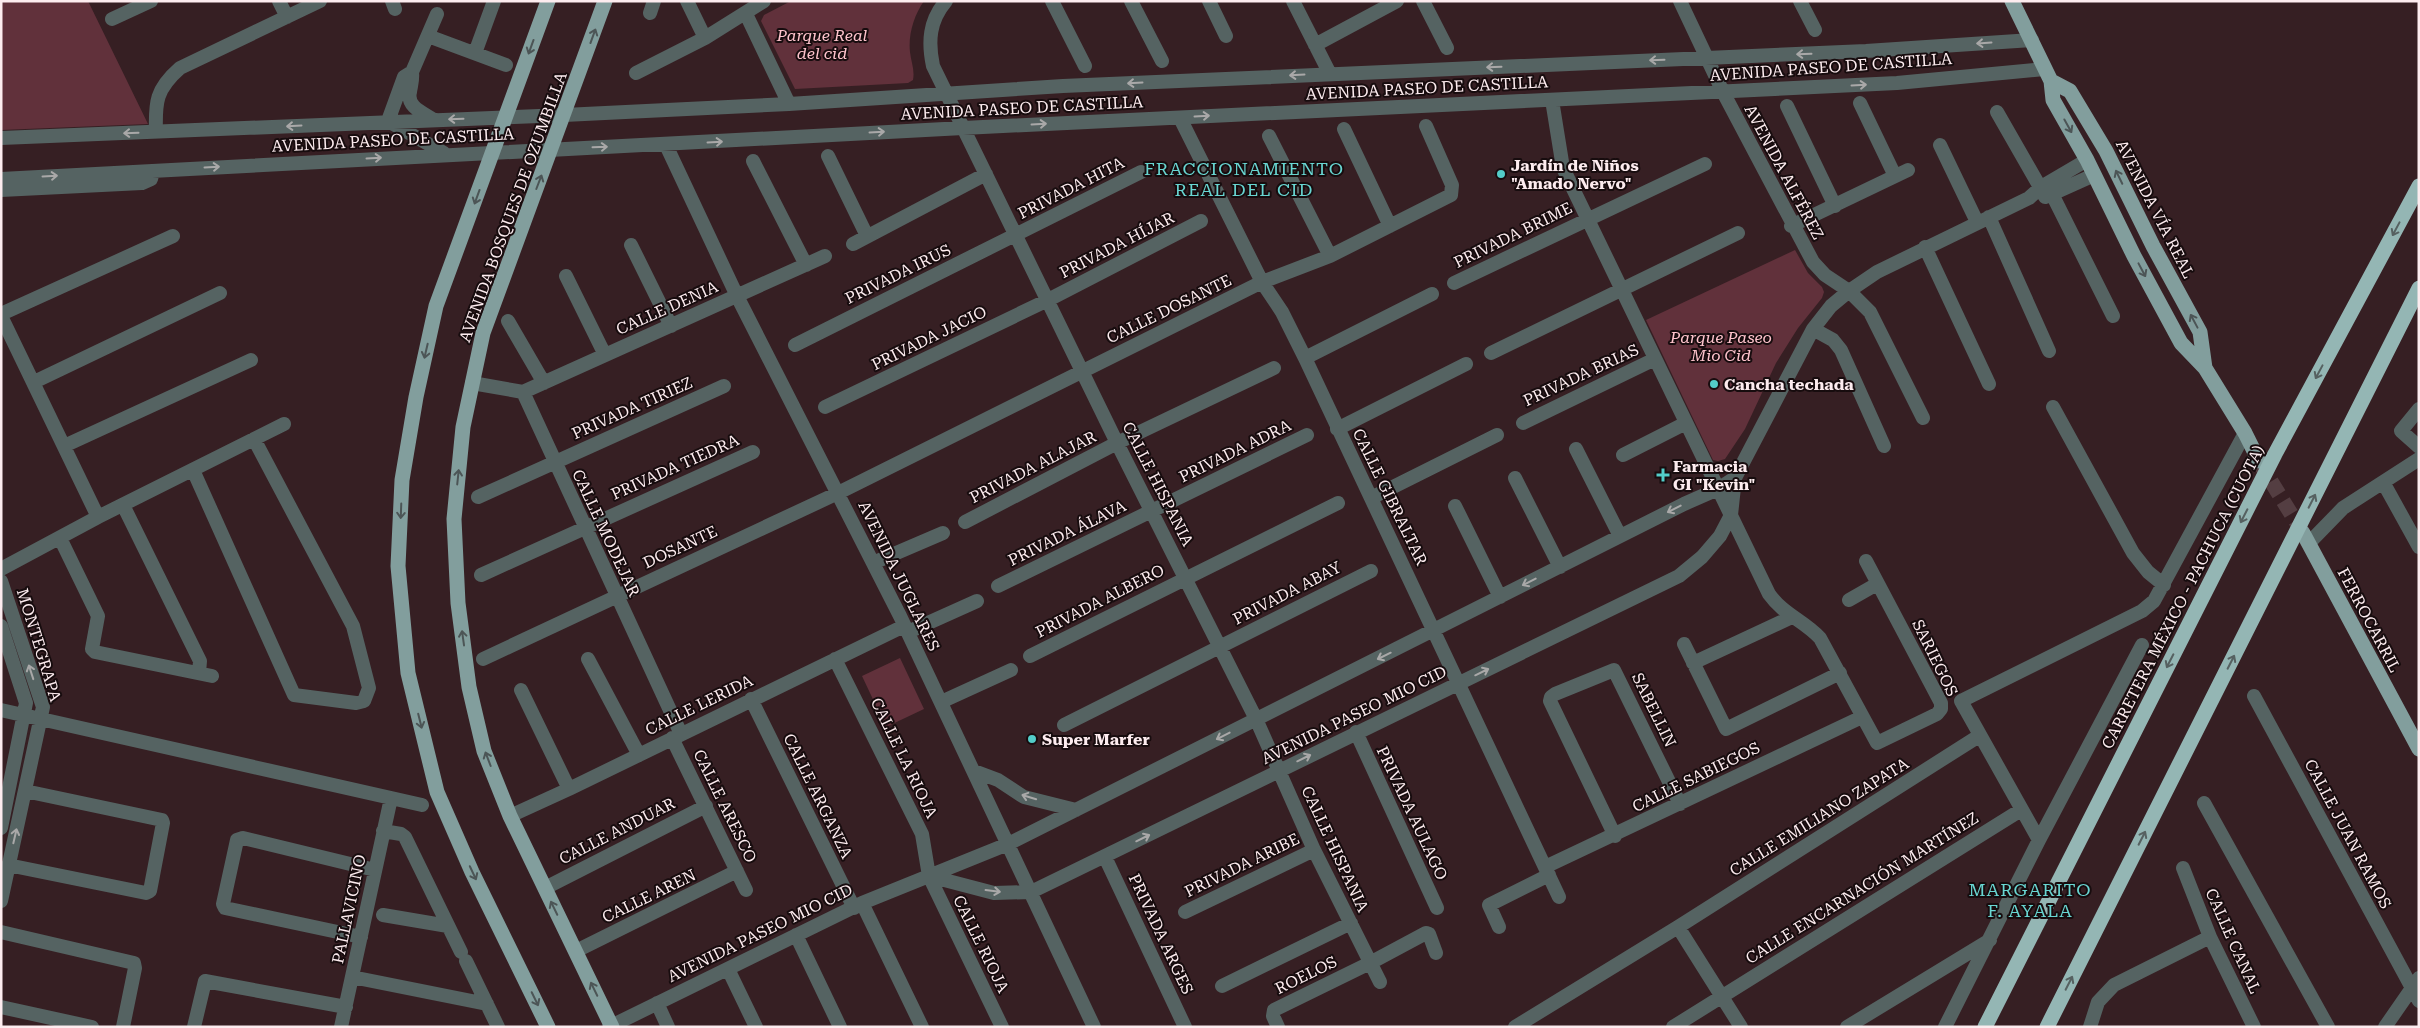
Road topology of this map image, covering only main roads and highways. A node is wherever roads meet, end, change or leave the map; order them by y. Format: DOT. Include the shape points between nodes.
graph roads {
  1 [pos="548,1"];
  2 [pos="605,1"];
  3 [pos="2012,1"];
  4 [pos="2048,75"];
  5 [pos="2419,186"];
  6 [pos="2419,288"];
  7 [pos="2205,368"];
  8 [pos="2258,461"];
  9 [pos="2306,538"];
  10 [pos="2419,749"];
  11 [pos="611,1026"];
  12 [pos="548,1027"];
  13 [pos="1985,1027"];
  14 [pos="2047,1027"];
  1 -- 12 [label="main road, one-way" via="436,306 402,480 398,566 408,673 437,792 472,872"];
  11 -- 2 [label="main road, AVENIDA BOSQUES DE OZUMBILLA, one-way" via="510,816 484,751 469,687 458,604 454,519 463,427 482,333"];
  3 -- 4 [label="main road, AVENIDA VÍA REAL"];
  4 -- 7 [label="main road, AVENIDA VÍA REAL, one-way" via="2053,100 2087,160 2134,256 2181,343"];
  7 -- 4 [label="main road, AVENIDA VÍA REAL, one-way" via="2200,332 2106,150 2070,91"];
  5 -- 13 [label="highway, CARRETERA MÉXICO - PACHUCA (CUOTA), one-way" via="2275,454"];
  14 -- 6 [label="highway, one-way"];
  7 -- 8 [label="main road, AVENIDA VÍA REAL" via="2245,433"];
  9 -- 10 [label="main road, FERROCARRIL"];
}
